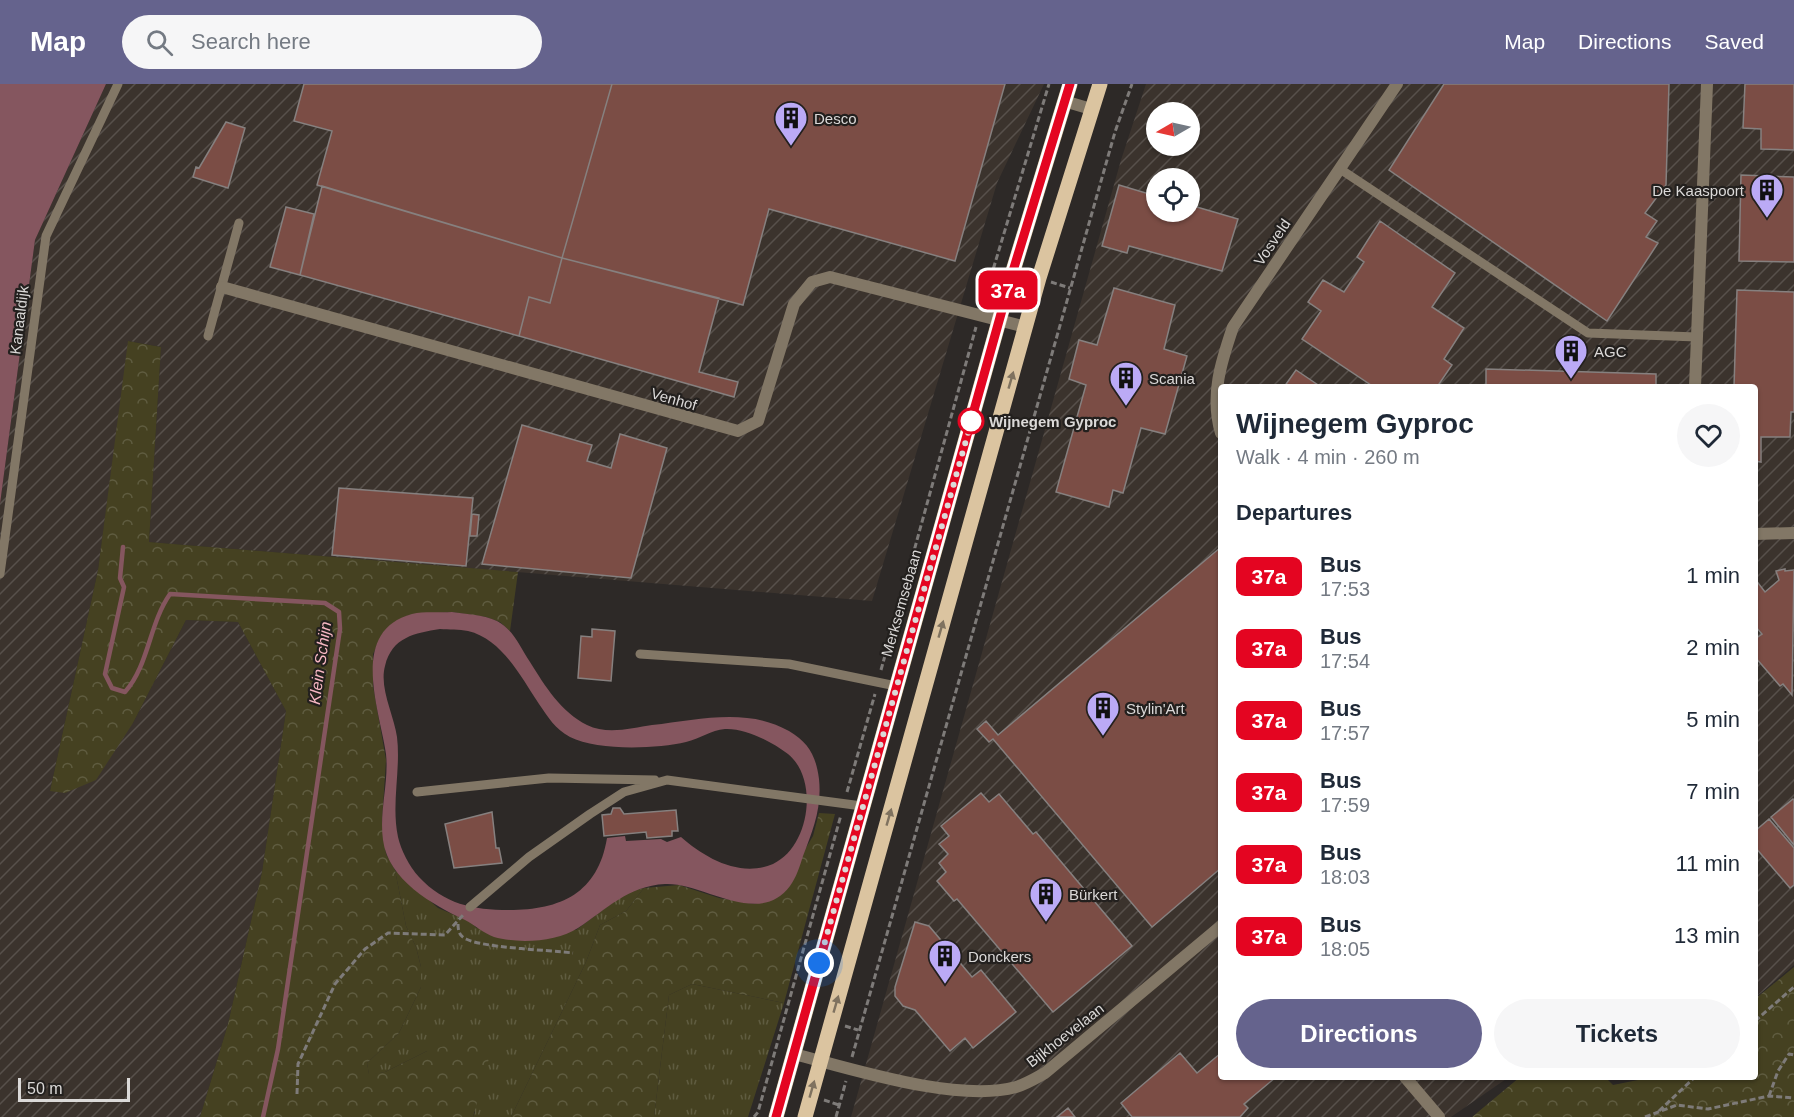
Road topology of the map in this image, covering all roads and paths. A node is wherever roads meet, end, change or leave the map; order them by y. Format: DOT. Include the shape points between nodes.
graph roads {
  1 [pos="118,84"];
  2 [pos="1049,84"];
  3 [pos="1070,84"];
  4 [pos="1100,84"];
  5 [pos="1132,84"];
  6 [pos="1397,84"];
  7 [pos="1707,84"];
  8 [pos="1064,101"];
  9 [pos="1090,109"];
  10 [pos="1340,169"];
  11 [pos="239,223"];
  12 [pos="222,287"];
  13 [pos="979,315"];
  14 [pos="999,321"];
  15 [pos="1026,327"];
  16 [pos="208,336"];
  17 [pos="1697,337"];
  18 [pos="1695,384"];
  19 [pos="1218,416"];
  20 [pos="1794,533"];
  21 [pos="1758,534"];
  22 [pos="0,574"];
  23 [pos="640,654"];
  24 [pos="878,681"];
  25 [pos="896,686"];
  26 [pos="667,780"];
  27 [pos="417,792"];
  28 [pos="844,802"];
  29 [pos="862,806"];
  30 [pos="470,908"];
  31 [pos="1218,929"];
  32 [pos="573,953"];
  33 [pos="1794,987"];
  34 [pos="1758,1018"];
  35 [pos="845,1026"];
  36 [pos="858,1030"];
  37 [pos="794,1054"];
  38 [pos="1794,1055"];
  39 [pos="820,1061"];
  40 [pos="849,1067"];
  41 [pos="1408,1080"];
  42 [pos="1692,1080"];
  43 [pos="297,1094"];
  44 [pos="1769,1096"];
  45 [pos="1794,1098"];
  46 [pos="827,1101"];
  47 [pos="839,1105"];
  48 [pos="1658,1112"];
  49 [pos="754,1117"];
  50 [pos="776,1117"];
  51 [pos="805,1117"];
  52 [pos="836,1117"];
  53 [pos="1439,1117"];
  54 [pos="1645,1117"];
  1 -- 22 [label="lane, Kanaaldijk" via="46,236"];
  2 -- 13 [label="path"];
  3 -- 8 [label="main road, Merksemsebaan"];
  4 -- 9 [label="main road"];
  5 -- 36 [label="path" via="1049,359"];
  6 -- 10 [label="street, Vosveld"];
  7 -- 17 [label="street"];
  8 -- 9 [label="street"];
  8 -- 14 [label="main road, Merksemsebaan"];
  9 -- 15 [label="main road"];
  10 -- 17 [label="lane" via="1588,333"];
  10 -- 19 [label="street, Vosveld" via="1233,327 1218,379"];
  11 -- 12 [label="lane"];
  12 -- 13 [label="street, Venhof" via="738,431 758,421 794,304 812,282 830,277"];
  12 -- 16 [label="lane"];
  13 -- 14 [label="street, Venhof"];
  13 -- 24 [label="path"];
  14 -- 15 [label="street, Venhof"];
  14 -- 25 [label="main road, Merksemsebaan"];
  39 -- 15 [label="main road, one-way"];
  17 -- 18 [label="street"];
  20 -- 21 [label="street"];
  23 -- 24 [label="lane" via="789,664"];
  24 -- 25 [label="lane"];
  24 -- 28 [label="path"];
  25 -- 29 [label="main road, Merksemsebaan"];
  26 -- 27 [label="lane" via="549,778"];
  26 -- 28 [label="lane"];
  26 -- 30 [label="lane" via="624,792 590,814 529,857"];
  28 -- 29 [label="lane"];
  28 -- 49 [label="path"];
  29 -- 37 [label="main road, Merksemsebaan"];
  31 -- 40 [label="street, Bijkhoevelaan" via="1045,1073 1017,1087 956,1091"];
  32 -- 43 [label="path" via="464,939 458,922 445,934 388,933 365,949 335,984 298,1064"];
  33 -- 34 [label="path"];
  35 -- 36 [label="path"];
  36 -- 40 [label="path"];
  37 -- 39 [label="street, Bijkhoevelaan"];
  37 -- 50 [label="main road, Merksemsebaan"];
  38 -- 44 [label="path" via="1789,1054 1778,1071"];
  39 -- 40 [label="street, Bijkhoevelaan"];
  51 -- 39 [label="main road, one-way"];
  40 -- 47 [label="path"];
  41 -- 53 [label="street"];
  42 -- 48 [label="path"];
  44 -- 45 [label="path"];
  44 -- 48 [label="path" via="1708,1109 1677,1106"];
  46 -- 47 [label="path"];
  47 -- 52 [label="path"];
  48 -- 54 [label="path"];
}
